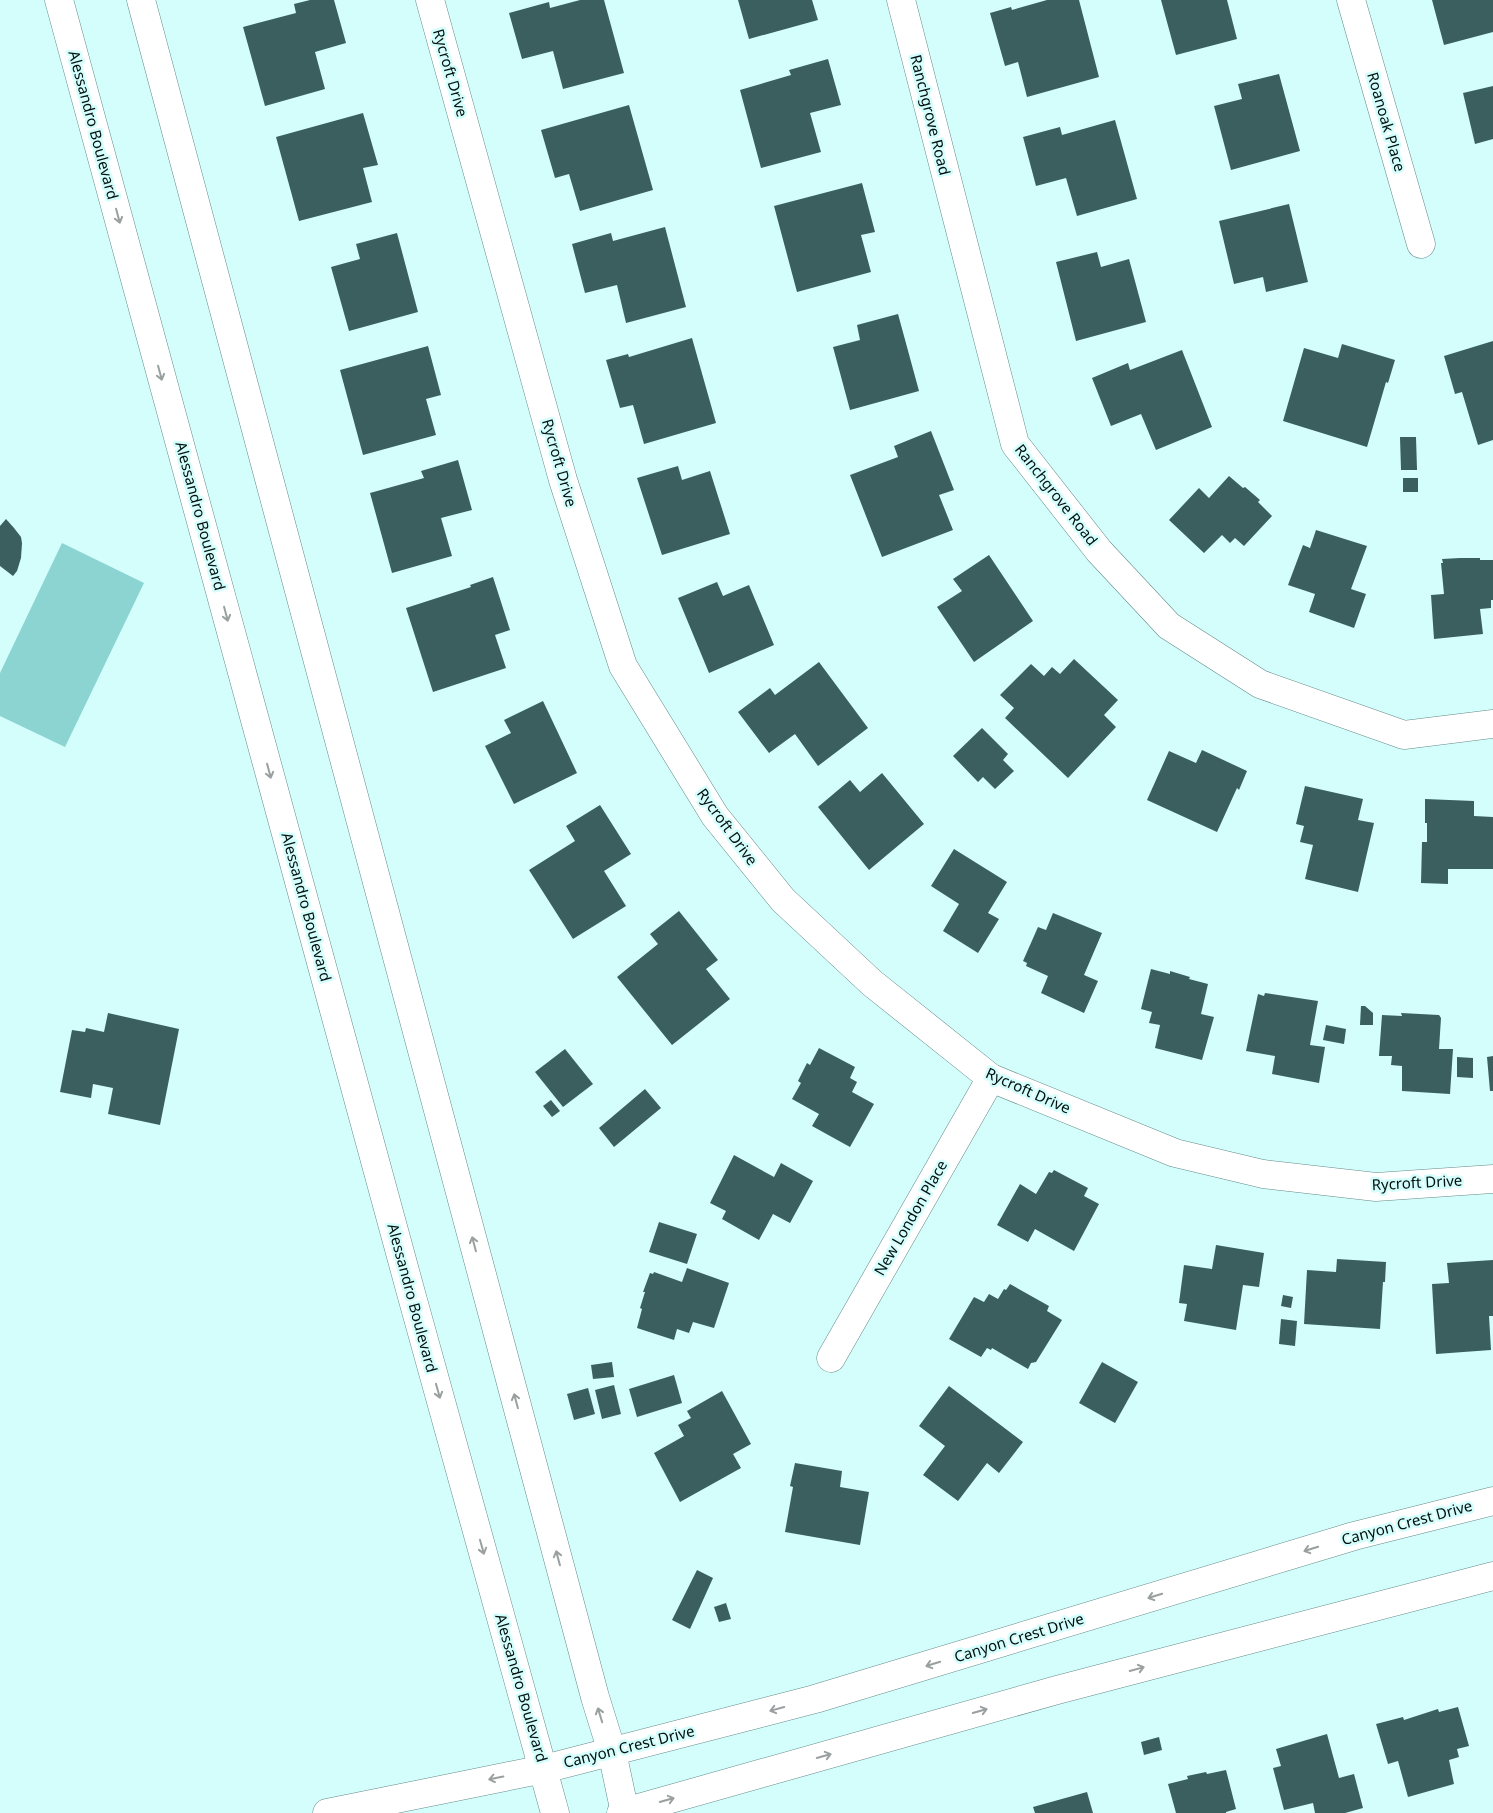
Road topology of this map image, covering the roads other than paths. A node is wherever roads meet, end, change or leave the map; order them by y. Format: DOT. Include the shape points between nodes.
graph roads {
  1 [pos="59,0"];
  2 [pos="141,0"];
  3 [pos="430,0"];
  4 [pos="901,0"];
  5 [pos="1351,0"];
  6 [pos="1421,244"];
  7 [pos="1493,724"];
  8 [pos="991,1078"];
  9 [pos="1493,1179"];
  10 [pos="832,1358"];
  11 [pos="1493,1501"];
  12 [pos="1493,1576"];
  13 [pos="612,1752"];
  14 [pos="544,1769"];
  15 [pos="327,1813"];
  16 [pos="555,1813"];
  17 [pos="623,1813"];
  1 -- 14 [label="main road, Alessandro Boulevard, one-way"];
  13 -- 2 [label="main road, one-way"];
  3 -- 8 [label="main road, Rycroft Drive" via="564,480 623,666 715,816 783,900 872,983"];
  4 -- 7 [label="main road, Ranchgrove Road" via="1015,444 1099,551 1169,626 1260,684 1404,735"];
  5 -- 6 [label="main road, Roanoak Place"];
  8 -- 9 [label="main road, Rycroft Drive" via="1175,1153 1263,1174 1376,1187"];
  8 -- 10 [label="main road, New London Place"];
  11 -- 13 [label="main road, Canyon Crest Drive, one-way" via="1354,1536 815,1699"];
  17 -- 12 [label="main road, one-way" via="1057,1690"];
  13 -- 14 [label="main road, Canyon Crest Drive"];
  13 -- 17 [label="main road"];
  14 -- 15 [label="main road, Canyon Crest Drive, one-way"];
  14 -- 16 [label="main road, Alessandro Boulevard"];
}
